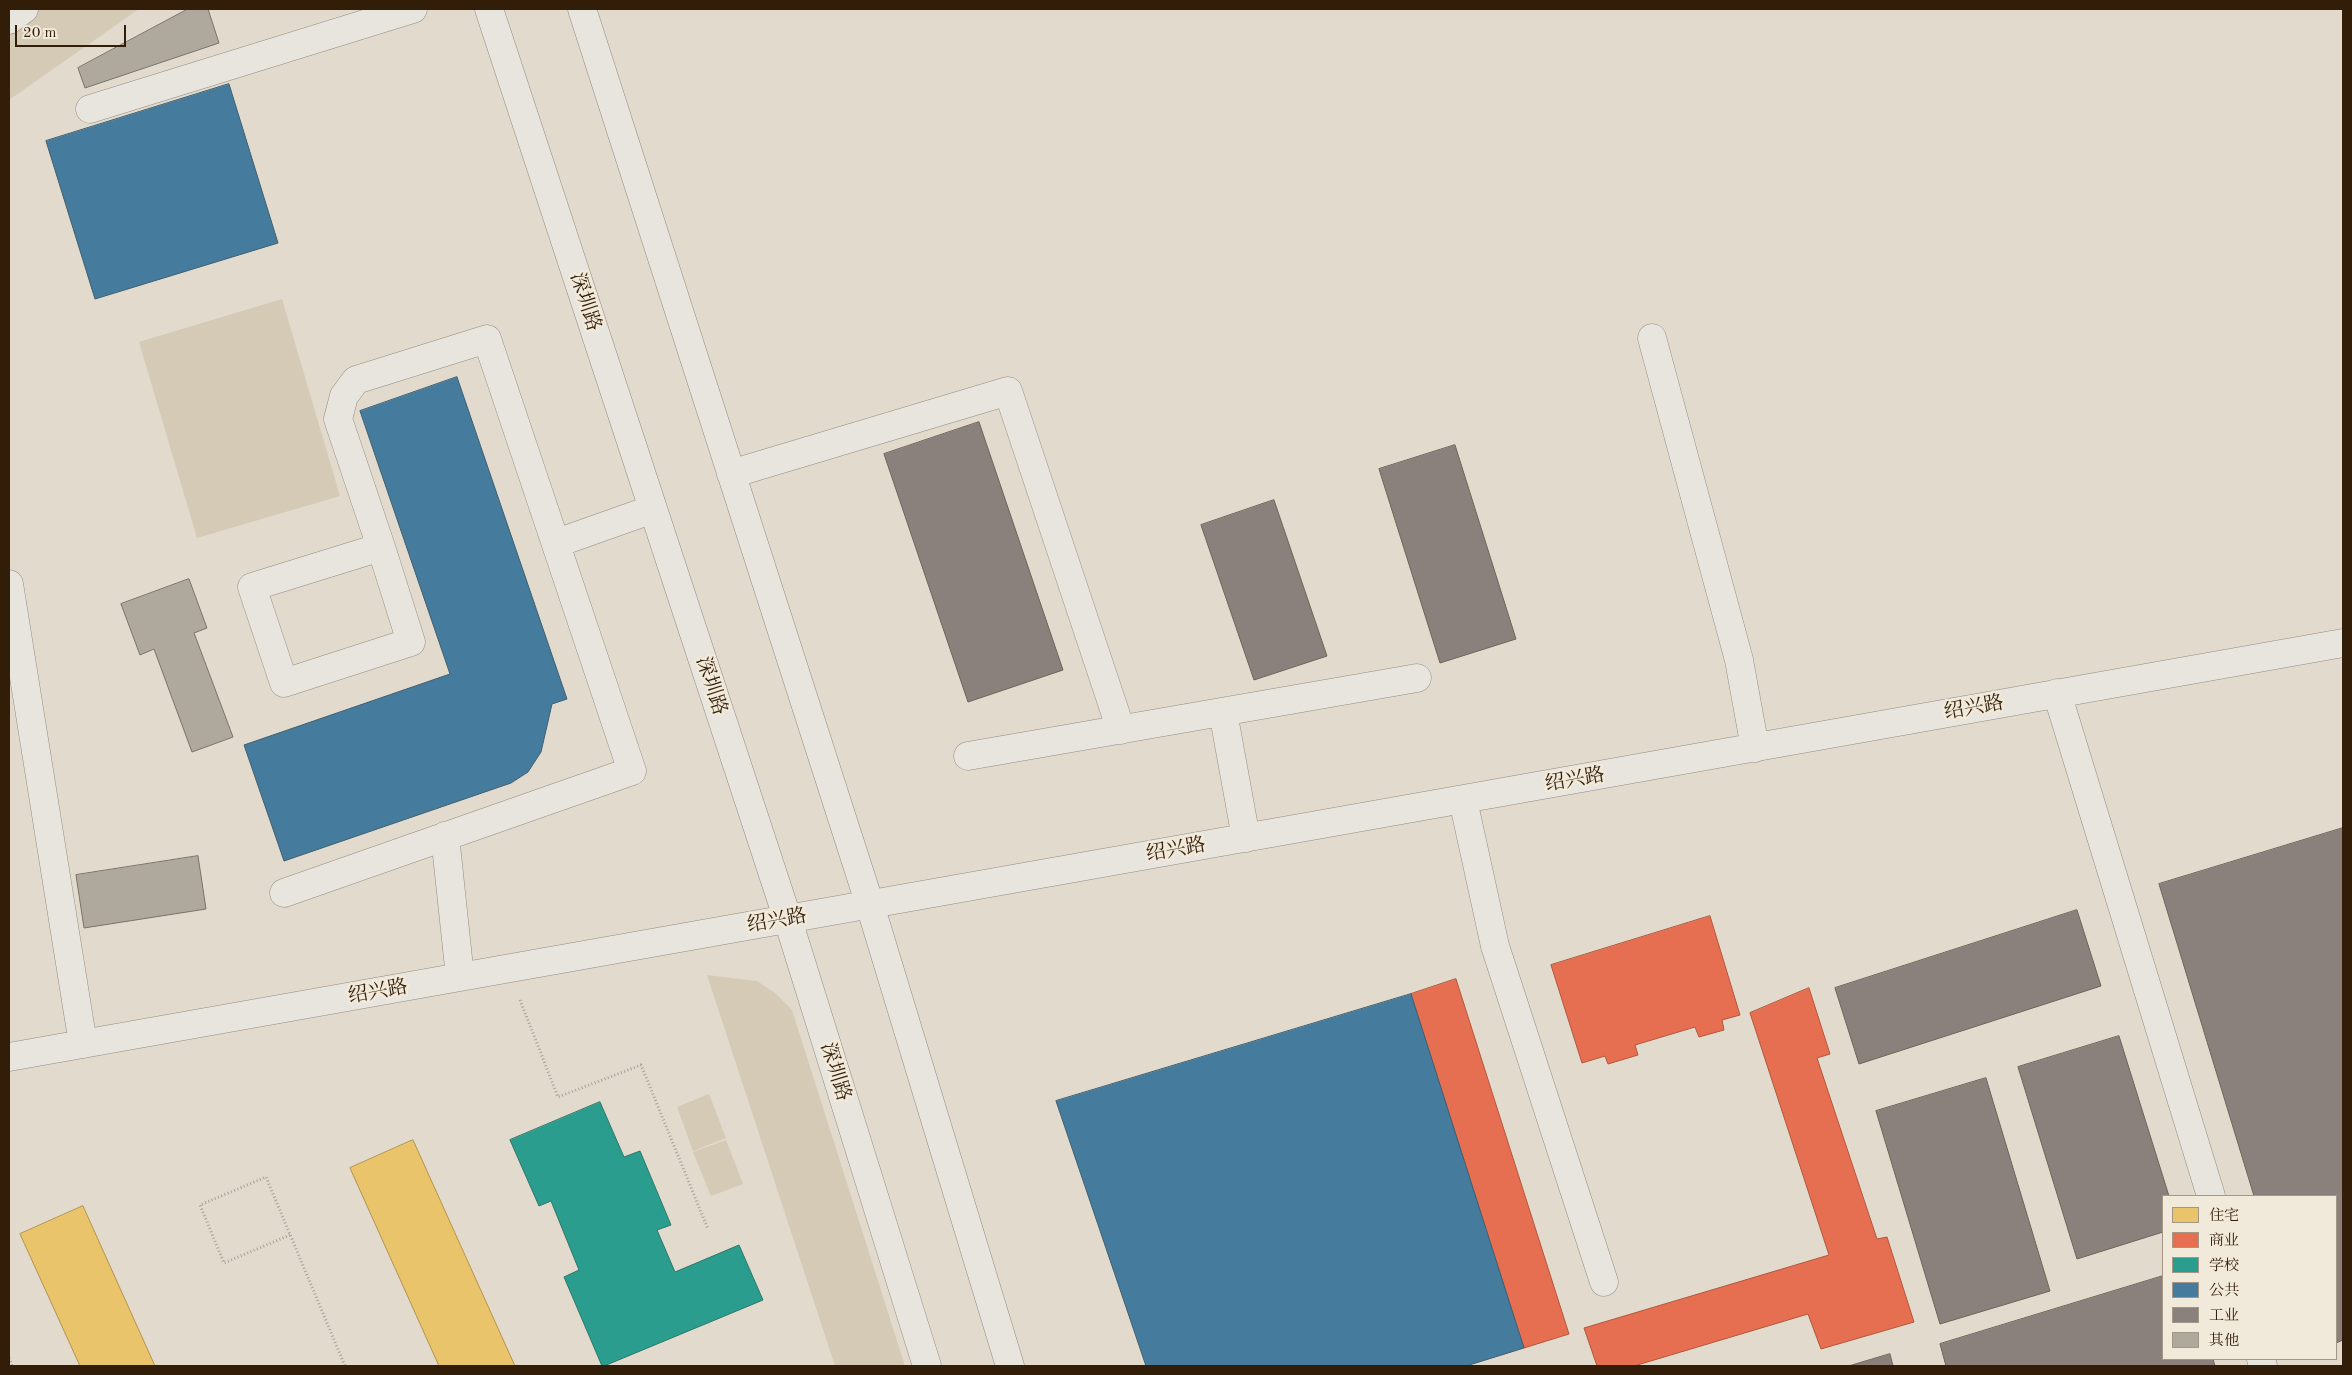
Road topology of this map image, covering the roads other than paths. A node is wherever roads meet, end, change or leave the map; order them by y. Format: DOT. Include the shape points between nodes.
graph roads {
  1 [pos="24,9"];
  2 [pos="413,9"];
  3 [pos="490,9"];
  4 [pos="582,9"];
  5 [pos="9,20"];
  6 [pos="90,109"];
  7 [pos="1652,338"];
  8 [pos="731,474"];
  9 [pos="653,509"];
  10 [pos="557,543"];
  11 [pos="381,547"];
  12 [pos="9,584"];
  13 [pos="2343,643"];
  14 [pos="1417,678"];
  15 [pos="2058,694"];
  16 [pos="1223,712"];
  17 [pos="1120,730"];
  18 [pos="1755,748"];
  19 [pos="968,756"];
  20 [pos="1462,800"];
  21 [pos="445,836"];
  22 [pos="1246,838"];
  23 [pos="284,893"];
  24 [pos="870,905"];
  25 [pos="788,920"];
  26 [pos="460,977"];
  27 [pos="82,1044"];
  28 [pos="9,1057"];
  29 [pos="2211,1195"];
  30 [pos="1604,1282"];
  31 [pos="926,1366"];
  32 [pos="1010,1366"];
  1 -- 5 [label="street"];
  2 -- 6 [label="street"];
  3 -- 9 [label="street, 深圳路"];
  4 -- 8 [label="street"];
  7 -- 18 [label="street" via="1739,660"];
  8 -- 17 [label="street" via="1008,391"];
  8 -- 24 [label="street"];
  9 -- 10 [label="street"];
  9 -- 25 [label="street, 深圳路"];
  10 -- 11 [label="street" via="487,339 356,380 344,396 338,419"];
  10 -- 21 [label="street" via="632,771"];
  11 -- 11 [label="street" via="252,586 284,683 411,642"];
  12 -- 27 [label="street"];
  13 -- 15 [label="street, 绍兴路"];
  14 -- 16 [label="street"];
  15 -- 18 [label="street, 绍兴路"];
  15 -- 29 [label="street"];
  16 -- 17 [label="street"];
  16 -- 22 [label="street"];
  17 -- 19 [label="street"];
  18 -- 20 [label="street, 绍兴路"];
  20 -- 22 [label="street, 绍兴路"];
  20 -- 30 [label="street" via="1495,946"];
  21 -- 23 [label="street"];
  21 -- 26 [label="street"];
  22 -- 24 [label="street, 绍兴路"];
  24 -- 25 [label="street, 绍兴路"];
  24 -- 32 [label="street"];
  25 -- 26 [label="street, 绍兴路"];
  25 -- 31 [label="street, 深圳路"];
  26 -- 27 [label="street, 绍兴路"];
  27 -- 28 [label="street, 绍兴路"];
}
